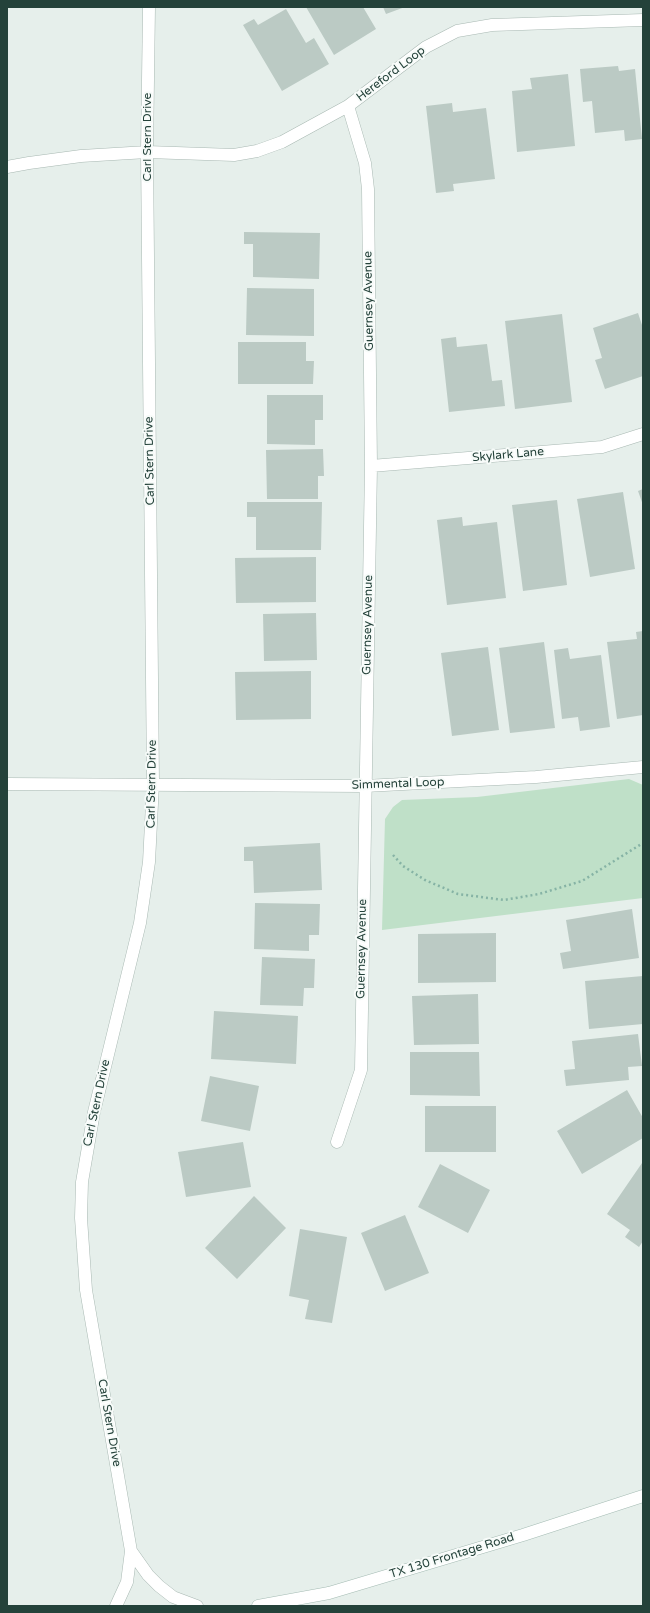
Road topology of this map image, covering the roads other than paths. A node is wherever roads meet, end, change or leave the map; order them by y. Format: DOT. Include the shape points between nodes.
graph roads {
  1 [pos="149,7"];
  2 [pos="643,20"];
  3 [pos="348,106"];
  4 [pos="148,152"];
  5 [pos="7,168"];
  6 [pos="643,434"];
  7 [pos="371,466"];
  8 [pos="643,767"];
  9 [pos="7,784"];
  10 [pos="153,784"];
  11 [pos="365,786"];
  12 [pos="338,1142"];
  13 [pos="643,1496"];
  14 [pos="131,1551"];
  15 [pos="116,1606"];
  16 [pos="197,1606"];
  17 [pos="258,1606"];
  1 -- 4 [label="street, Carl Stern Drive"];
  2 -- 3 [label="street, Hereford Loop" via="492,25 458,32 426,47"];
  3 -- 4 [label="street, Hereford Loop" via="282,142 257,151 234,155"];
  3 -- 7 [label="street, Guernsey Avenue" via="365,163 368,189"];
  4 -- 5 [label="street, Hereford Loop" via="81,156"];
  4 -- 10 [label="street, Carl Stern Drive"];
  6 -- 7 [label="street, Skylark Lane" via="602,447"];
  7 -- 11 [label="street, Guernsey Avenue"];
  8 -- 11 [label="street, Simmental Loop" via="536,777"];
  9 -- 10 [label="street, Simmental Loop"];
  10 -- 11 [label="street, Simmental Loop"];
  10 -- 14 [label="street, Carl Stern Drive" via="150,862 140,923 94,1112 82,1182 86,1290"];
  11 -- 12 [label="street, Guernsey Avenue" via="361,1070"];
  13 -- 17 [label="street, TX 130 Frontage Road" via="329,1593"];
  14 -- 15 [label="street, Carl Stern Drive" via="127,1582"];
  14 -- 16 [label="street, Carl Stern Drive" via="159,1586 173,1597"];
}
